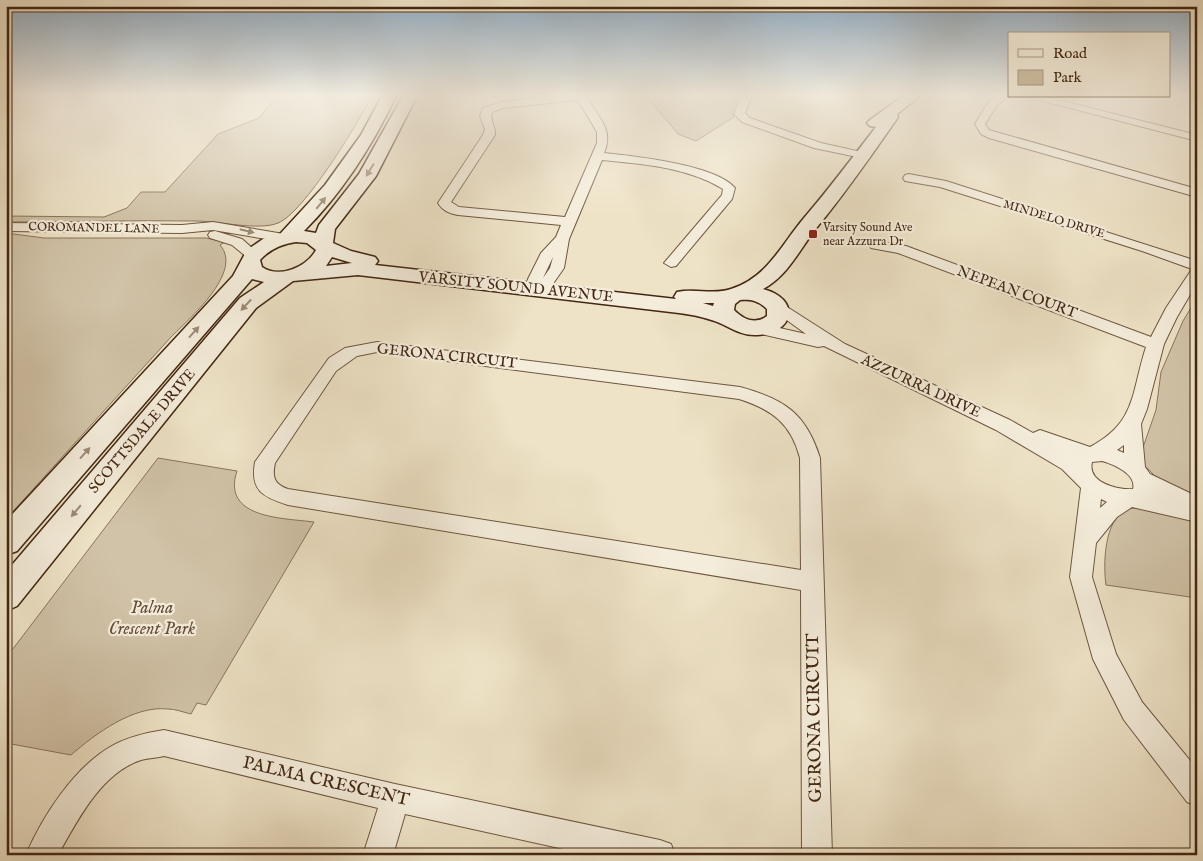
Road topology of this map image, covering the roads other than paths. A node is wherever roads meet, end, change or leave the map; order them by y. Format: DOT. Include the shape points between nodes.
graph roads {
  1 [pos="366,136"];
  2 [pos="388,136"];
  3 [pos="488,136"];
  4 [pos="603,136"];
  5 [pos="792,136"];
  6 [pos="871,136"];
  7 [pos="994,136"];
  8 [pos="853,153"];
  9 [pos="596,156"];
  10 [pos="909,178"];
  11 [pos="1175,186"];
  12 [pos="1197,188"];
  13 [pos="1197,194"];
  14 [pos="570,222"];
  15 [pos="6,227"];
  16 [pos="182,229"];
  17 [pos="286,238"];
  18 [pos="324,245"];
  19 [pos="876,245"];
  20 [pos="251,260"];
  21 [pos="785,260"];
  22 [pos="671,262"];
  23 [pos="1197,266"];
  24 [pos="1197,272"];
  25 [pos="292,275"];
  26 [pos="541,283"];
  27 [pos="734,295"];
  28 [pos="775,304"];
  29 [pos="730,320"];
  30 [pos="758,328"];
  31 [pos="1156,345"];
  32 [pos="838,348"];
  33 [pos="1003,425"];
  34 [pos="1132,425"];
  35 [pos="1091,454"];
  36 [pos="1139,474"];
  37 [pos="1088,481"];
  38 [pos="1130,499"];
  39 [pos="1197,504"];
  40 [pos="1197,514"];
  41 [pos="1086,538"];
  42 [pos="6,542"];
  43 [pos="814,582"];
  44 [pos="6,596"];
  45 [pos="1197,792"];
  46 [pos="396,798"];
  47 [pos="41,855"];
  48 [pos="378,855"];
  49 [pos="660,855"];
  50 [pos="817,855"];
  17 -- 1 [label="main road, one-way" via="312,214 342,177"];
  2 -- 18 [label="main road, one-way" via="367,176 326,229"];
  3 -- 14 [label="street" via="444,203 458,211"];
  4 -- 9 [label="street"];
  5 -- 8 [label="street" via="818,146"];
  6 -- 8 [label="main road"];
  7 -- 11 [label="street"];
  8 -- 21 [label="main road" via="825,208 810,223"];
  9 -- 14 [label="street"];
  9 -- 22 [label="street" via="664,163 718,181 729,188 728,196"];
  10 -- 23 [label="street, MINDELO DRIVE" via="942,184"];
  11 -- 12 [label="street"];
  11 -- 13 [label="street"];
  14 -- 26 [label="street" via="562,239 561,255"];
  15 -- 16 [label="street, COROMANDEL LANE"];
  16 -- 17 [label="street, COROMANDEL LANE, one-way" via="228,227"];
  16 -- 20 [label="street, COROMANDEL LANE" via="237,242"];
  17 -- 18 [label="main road, VARSITY SOUND AVENUE" via="307,237"];
  17 -- 20 [label="main road" via="262,246"];
  18 -- 25 [label="main road, SCOTTSDALE DRIVE" via="324,256 319,263"];
  18 -- 26 [label="main road, VARSITY SOUND AVENUE" via="345,256 367,261"];
  19 -- 31 [label="street, NEPEAN COURT" via="901,250"];
  20 -- 25 [label="main road, VARSITY SOUND AVENUE" via="254,272 262,276"];
  42 -- 20 [label="main road, SCOTTSDALE DRIVE, one-way" via="242,279"];
  21 -- 27 [label="main road" via="759,283"];
  21 -- 28 [label="main road"];
  24 -- 31 [label="street" via="1175,302"];
  25 -- 26 [label="main road, VARSITY SOUND AVENUE" via="358,269"];
  25 -- 44 [label="main road, SCOTTSDALE DRIVE, one-way" via="248,303"];
  26 -- 27 [label="main road, VARSITY SOUND AVENUE" via="681,296"];
  26 -- 29 [label="main road, VARSITY SOUND AVENUE" via="702,310"];
  27 -- 28 [label="main road" via="756,294"];
  27 -- 29 [label="main road" via="725,301 723,310"];
  28 -- 30 [label="main road" via="780,314 773,323"];
  28 -- 32 [label="street, AZZURRA DRIVE"];
  29 -- 30 [label="main road"];
  30 -- 32 [label="street, AZZURRA DRIVE"];
  31 -- 34 [label="street" via="1143,383 1141,405"];
  32 -- 33 [label="street, AZZURRA DRIVE"];
  33 -- 35 [label="street, AZZURRA DRIVE"];
  33 -- 37 [label="street, AZZURRA DRIVE" via="1069,464"];
  34 -- 35 [label="street" via="1110,447"];
  34 -- 36 [label="street"];
  35 -- 36 [label="street, AZZURRA DRIVE" via="1110,456"];
  35 -- 37 [label="street" via="1080,464"];
  36 -- 38 [label="street" via="1144,492"];
  36 -- 39 [label="street, AZZURRA DRIVE" via="1180,499"];
  37 -- 38 [label="street, AZZURRA DRIVE" via="1109,495"];
  37 -- 41 [label="street"];
  38 -- 40 [label="street, AZZURRA DRIVE"];
  38 -- 41 [label="street" via="1110,511"];
  41 -- 45 [label="street" via="1081,577 1105,659 1133,711"];
  43 -- 43 [label="street, GERONA CIRCUIT" via="288,497 266,486 262,475 265,462 330,367 342,356 361,348 486,360 740,393 773,405 800,429 806,442 810,458"];
  43 -- 50 [label="street, GERONA CIRCUIT"];
  46 -- 47 [label="street, PALMA CRESCENT" via="164,743 138,748 110,762 87,783"];
  46 -- 48 [label="street"];
  46 -- 49 [label="street, PALMA CRESCENT"];
}
